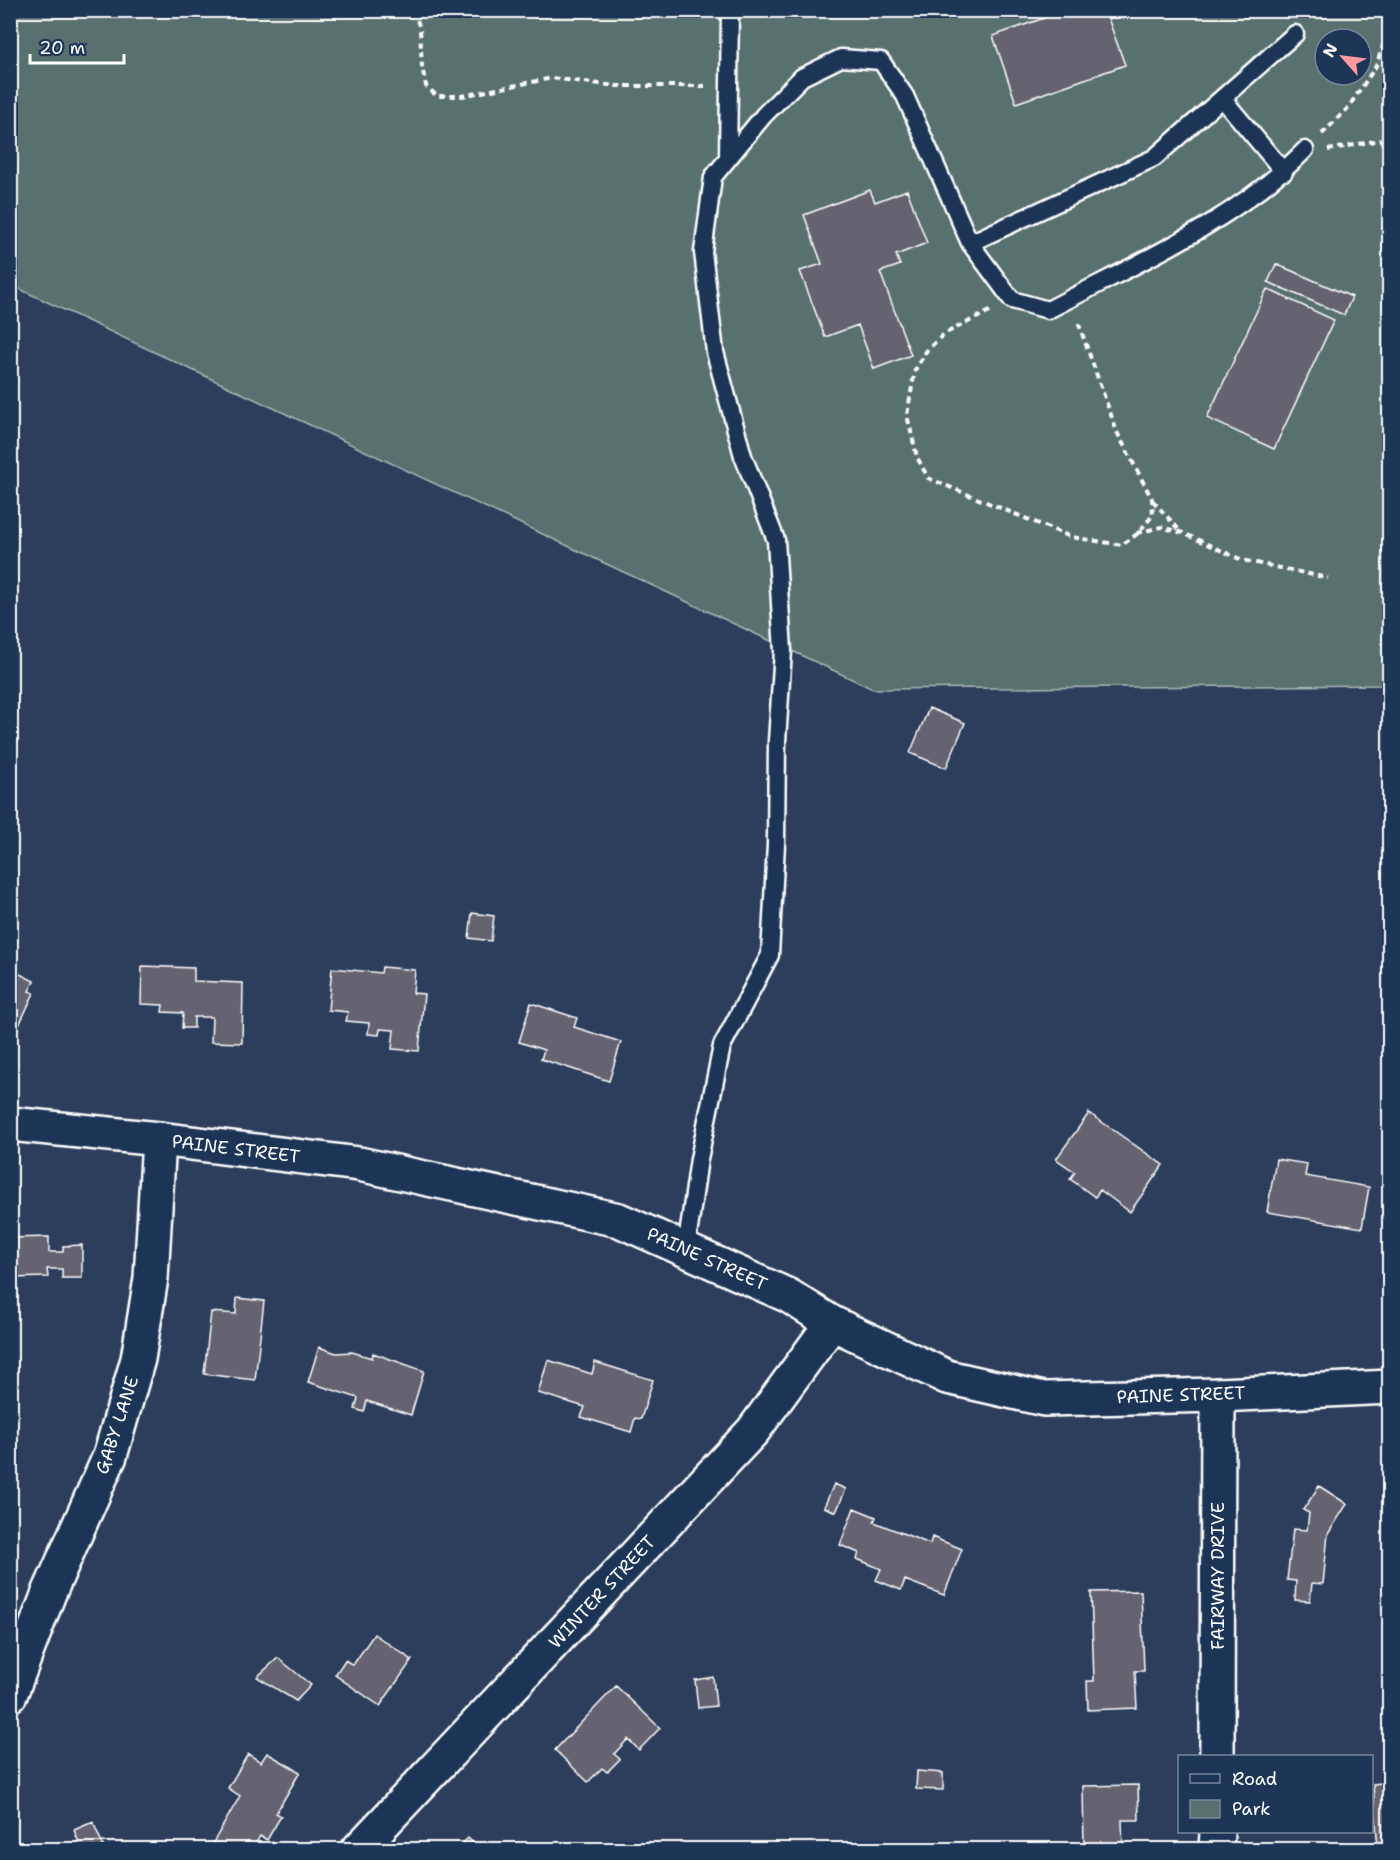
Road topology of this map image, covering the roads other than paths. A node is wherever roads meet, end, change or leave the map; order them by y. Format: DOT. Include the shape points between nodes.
graph roads {
  1 [pos="730,11"];
  2 [pos="1295,34"];
  3 [pos="1222,98"];
  4 [pos="1305,150"];
  5 [pos="728,158"];
  6 [pos="1284,172"];
  7 [pos="970,243"];
  8 [pos="10,1124"];
  9 [pos="159,1139"];
  10 [pos="686,1250"];
  11 [pos="832,1323"];
  12 [pos="1389,1386"];
  13 [pos="1218,1395"];
  14 [pos="10,1695"];
  15 [pos="1217,1755"];
  16 [pos="1216,1833"];
  17 [pos="358,1850"];
  18 [pos="1216,1850"];
  1 -- 5 [label="lane"];
  2 -- 3 [label="lane"];
  3 -- 6 [label="lane"];
  3 -- 7 [label="lane" via="1154,158"];
  4 -- 6 [label="lane"];
  5 -- 7 [label="lane" via="802,77 842,58 881,62 905,96"];
  5 -- 10 [label="lane" via="713,177 703,252 715,352 743,456 776,540 783,651 776,843 770,955 722,1047 699,1159"];
  6 -- 7 [label="lane" via="1209,225 1048,310 1012,300"];
  8 -- 9 [label="street, PAINE STREET"];
  9 -- 10 [label="street, PAINE STREET" via="359,1164 619,1220"];
  9 -- 14 [label="street, GABY LANE" via="151,1278 138,1359 110,1456"];
  10 -- 11 [label="street, PAINE STREET" via="789,1296"];
  11 -- 13 [label="street, PAINE STREET" via="947,1377 1044,1399"];
  11 -- 17 [label="street, WINTER STREET" via="753,1431"];
  12 -- 13 [label="street, PAINE STREET"];
  13 -- 15 [label="street, FAIRWAY DRIVE"];
  16 -- 18 [label="street"];
}
